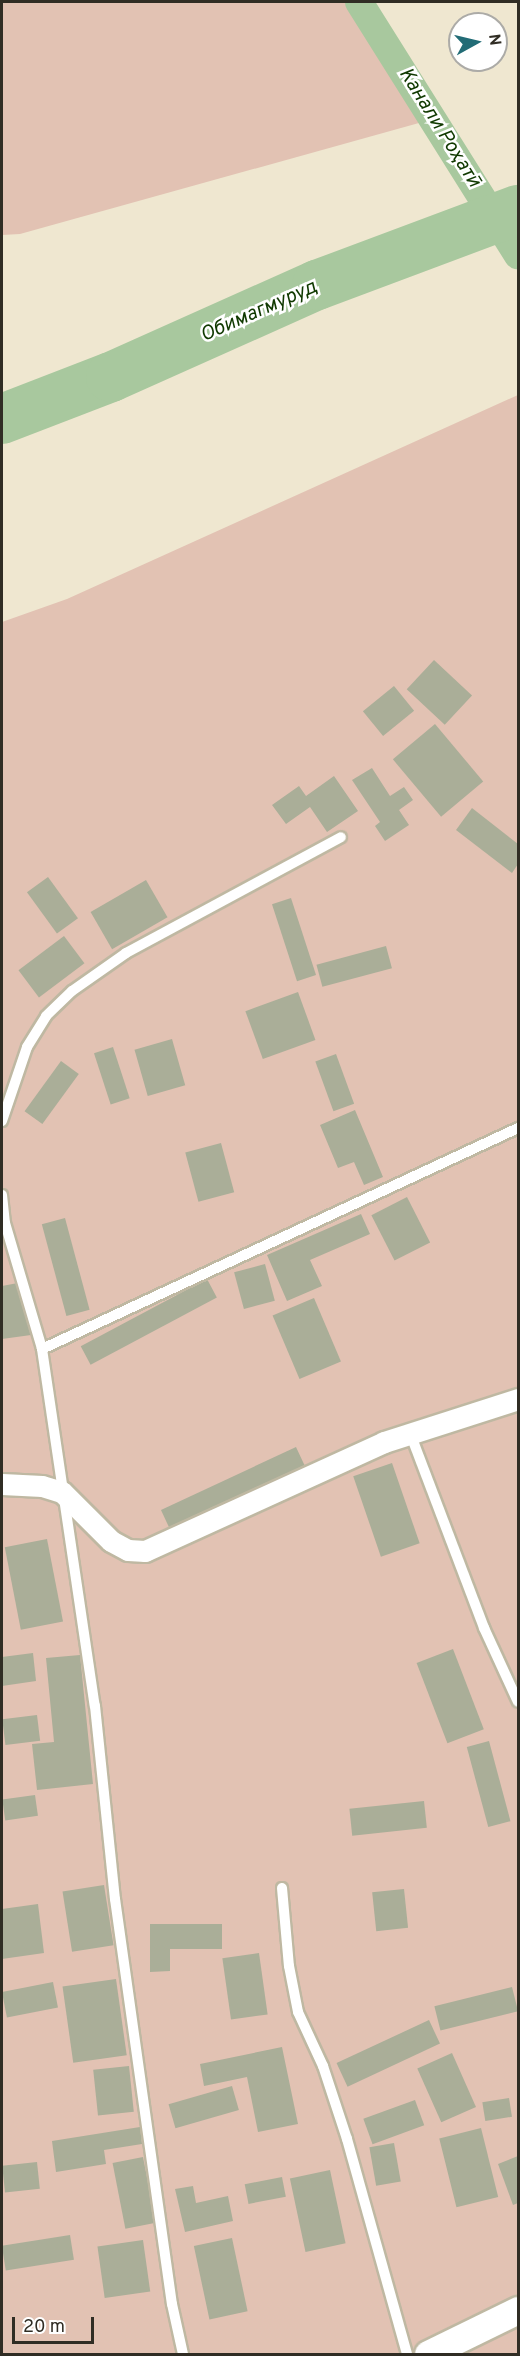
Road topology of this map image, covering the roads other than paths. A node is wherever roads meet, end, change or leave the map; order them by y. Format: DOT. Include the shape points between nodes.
graph roads {
  1 [pos="341,837"];
  2 [pos="2,1120"];
  3 [pos="519,1128"];
  4 [pos="2,1194"];
  5 [pos="42,1349"];
  6 [pos="519,1399"];
  7 [pos="410,1433"];
  8 [pos="2,1485"];
  9 [pos="62,1492"];
  10 [pos="519,1702"];
  11 [pos="282,1888"];
  12 [pos="519,2310"];
  13 [pos="183,2355"];
  14 [pos="407,2355"];
  15 [pos="428,2355"];
  1 -- 2 [label="lane" via="126,953 72,992 46,1016 27,1047"];
  3 -- 5 [label="lane"];
  4 -- 5 [label="lane" via="5,1223"];
  5 -- 9 [label="lane"];
  6 -- 7 [label="street"];
  7 -- 9 [label="street" via="145,1551 128,1550 111,1541"];
  7 -- 10 [label="lane" via="484,1628"];
  8 -- 9 [label="street" via="42,1486"];
  9 -- 13 [label="lane" via="95,1706 115,1899 172,2304"];
  11 -- 14 [label="lane" via="289,1966 298,2012 323,2066"];
  12 -- 15 [label="street"];
}
